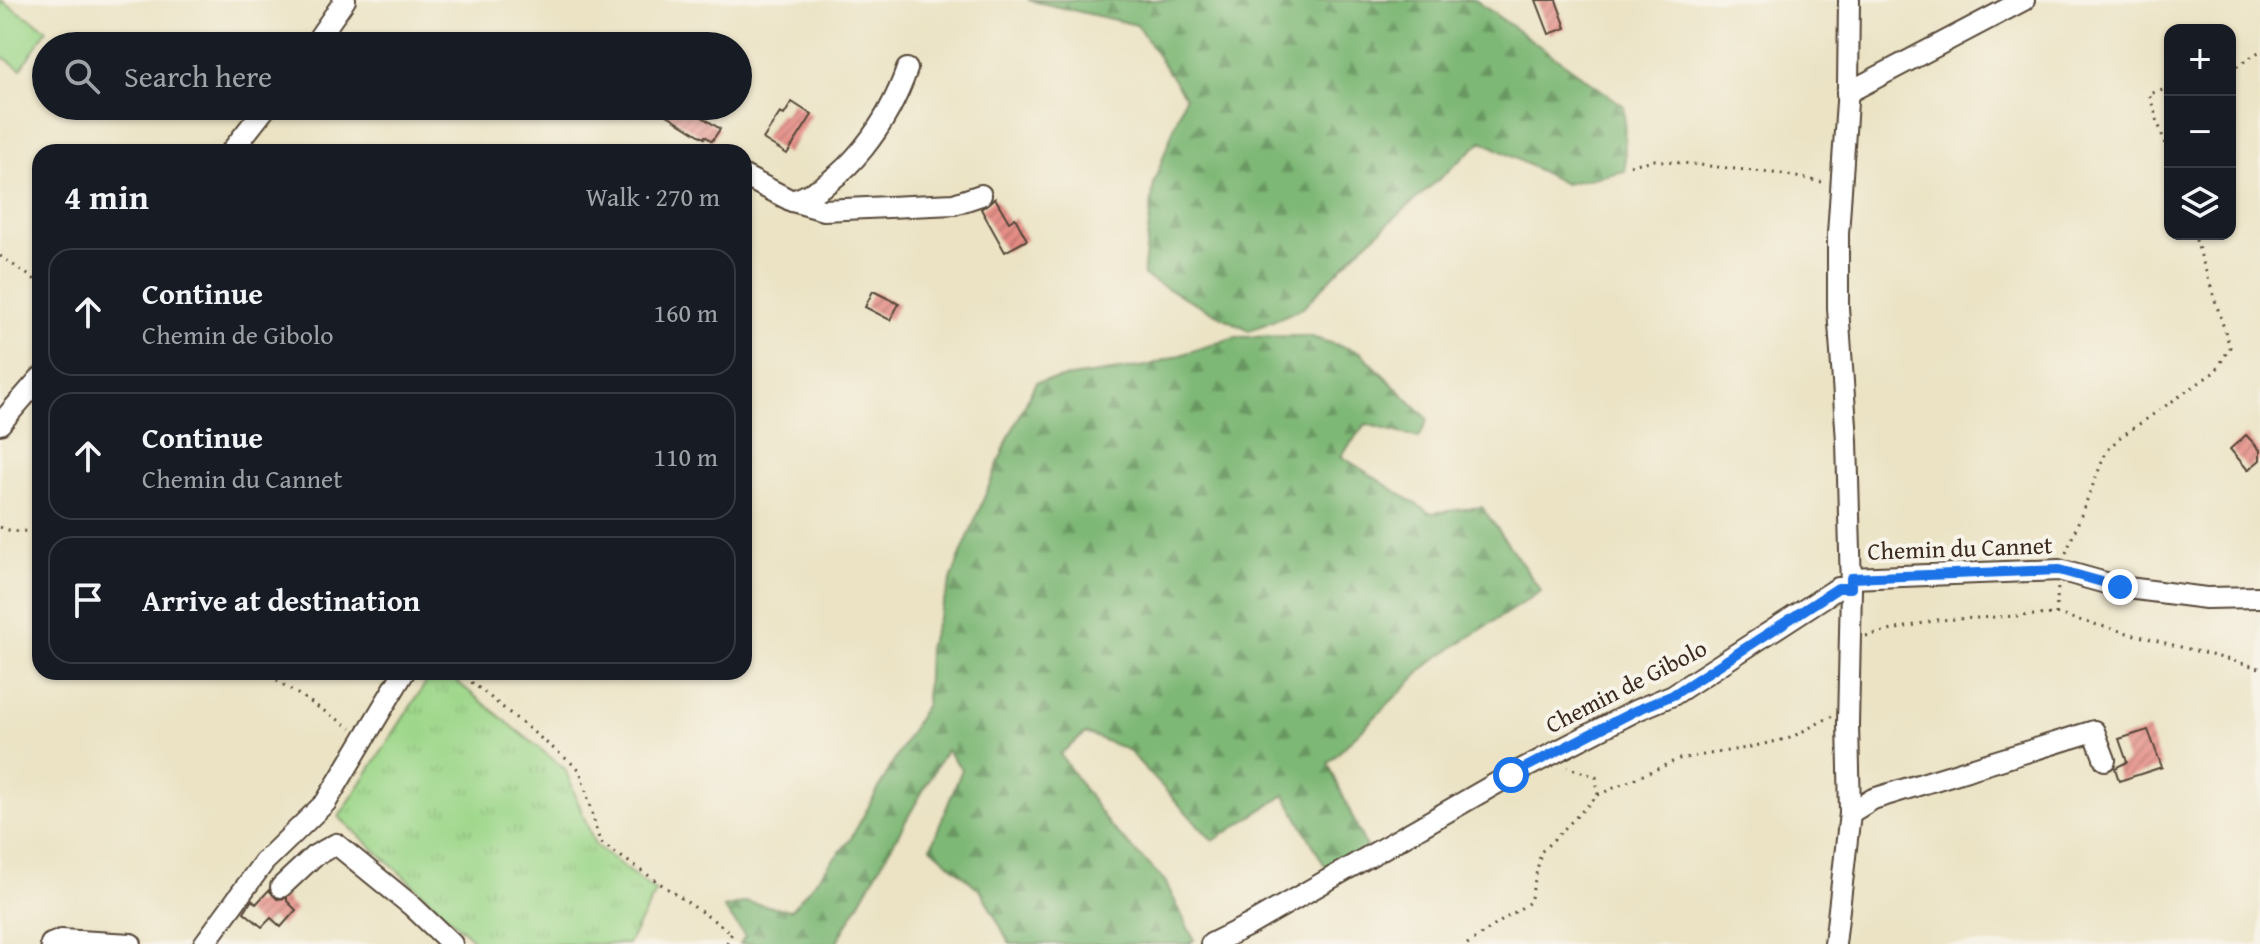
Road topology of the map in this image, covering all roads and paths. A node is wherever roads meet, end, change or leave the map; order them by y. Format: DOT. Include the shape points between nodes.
graph roads {
  1 [pos="345,0"];
  2 [pos="1849,0"];
  3 [pos="2024,0"];
  4 [pos="323,32"];
  5 [pos="2260,51"];
  6 [pos="2236,67"];
  7 [pos="907,69"];
  8 [pos="2164,90"];
  9 [pos="1847,93"];
  10 [pos="256,120"];
  11 [pos="2164,141"];
  12 [pos="237,144"];
  13 [pos="1630,165"];
  14 [pos="752,180"];
  15 [pos="1841,186"];
  16 [pos="981,195"];
  17 [pos="792,201"];
  18 [pos="2196,240"];
  19 [pos="0,256"];
  20 [pos="32,278"];
  21 [pos="32,387"];
  22 [pos="0,424"];
  23 [pos="0,527"];
  24 [pos="32,530"];
  25 [pos="2059,570"];
  26 [pos="1851,583"];
  27 [pos="2260,597"];
  28 [pos="2056,614"];
  29 [pos="1851,639"];
  30 [pos="2260,668"];
  31 [pos="276,680"];
  32 [pos="399,680"];
  33 [pos="469,680"];
  34 [pos="1848,708"];
  35 [pos="365,737"];
  36 [pos="1543,758"];
  37 [pos="2105,760"];
  38 [pos="1598,795"];
  39 [pos="1850,813"];
  40 [pos="281,887"];
  41 [pos="51,944"];
  42 [pos="131,944"];
  43 [pos="204,944"];
  44 [pos="452,944"];
  45 [pos="726,944"];
  46 [pos="1211,944"];
  47 [pos="1467,944"];
  48 [pos="1835,944"];
  1 -- 4 [label="street"];
  2 -- 9 [label="street"];
  3 -- 9 [label="street"];
  5 -- 6 [label="path"];
  7 -- 17 [label="street" via="866,149 809,196"];
  8 -- 11 [label="path" via="2149,94"];
  9 -- 15 [label="street"];
  10 -- 12 [label="street"];
  13 -- 15 [label="path" via="1655,160"];
  14 -- 17 [label="street"];
  15 -- 26 [label="street" via="1838,308"];
  16 -- 17 [label="street" via="954,204 823,210"];
  18 -- 25 [label="path" via="2230,347 2216,371 2106,452"];
  19 -- 20 [label="path"];
  21 -- 22 [label="street"];
  23 -- 24 [label="path" via="15,534"];
  25 -- 26 [label="street, Chemin du Cannet"];
  25 -- 27 [label="street, Chemin du Cannet" via="2120,587 2206,598"];
  25 -- 28 [label="path"];
  26 -- 29 [label="street"];
  26 -- 36 [label="street, Chemin de Gibolo" via="1673,695"];
  28 -- 29 [label="path" via="1937,620"];
  28 -- 30 [label="path"];
  29 -- 34 [label="street"];
  31 -- 35 [label="path"];
  32 -- 35 [label="street"];
  33 -- 45 [label="path" via="580,770 600,842 732,933"];
  34 -- 38 [label="path" via="1790,738 1679,759"];
  34 -- 39 [label="street"];
  35 -- 43 [label="street" via="326,802 264,862"];
  36 -- 38 [label="path" via="1596,777"];
  36 -- 46 [label="street, Chemin de Gibolo"];
  37 -- 39 [label="street" via="2094,731 1873,799"];
  38 -- 47 [label="path" via="1541,852 1530,902"];
  39 -- 48 [label="street"];
  40 -- 44 [label="street" via="314,856 336,844"];
  41 -- 42 [label="street"];
}
